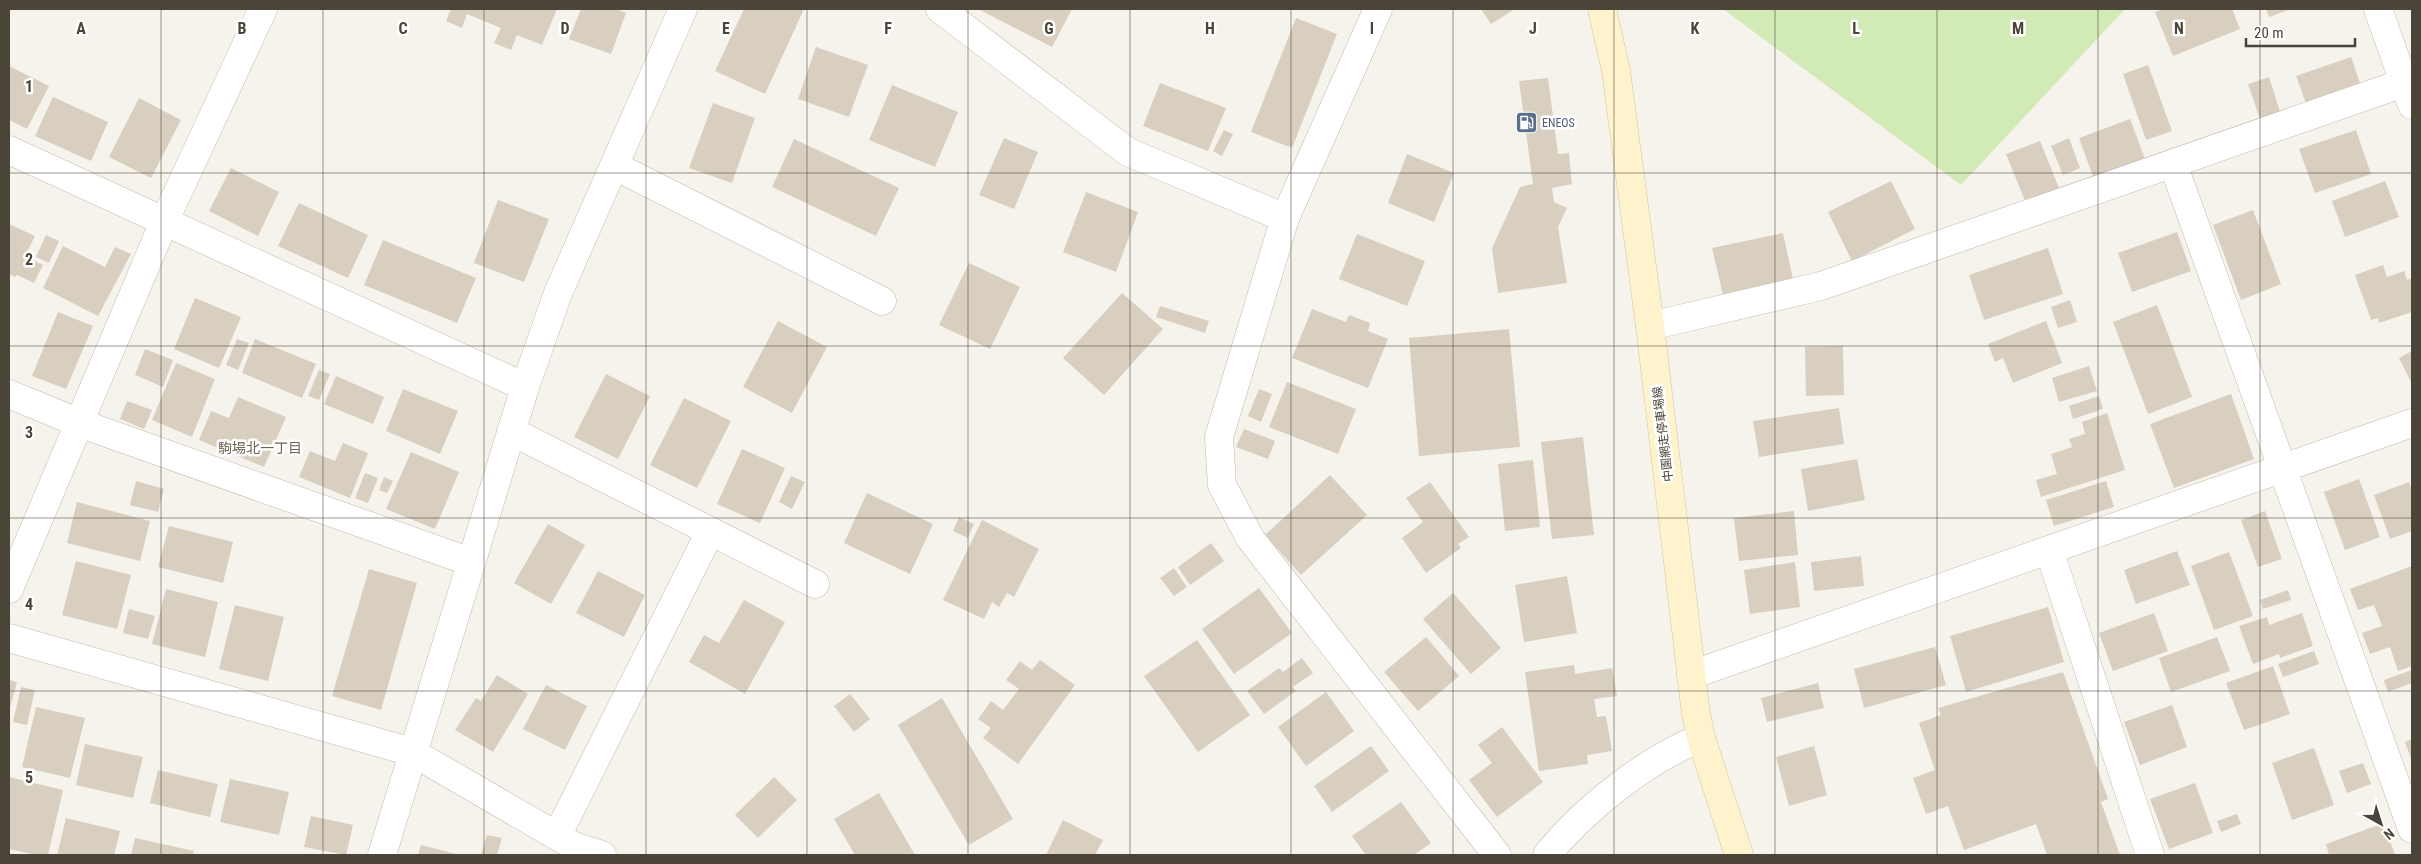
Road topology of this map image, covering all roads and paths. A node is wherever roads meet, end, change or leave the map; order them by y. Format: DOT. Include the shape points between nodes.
graph roads {
  1 [pos="263,9"];
  2 [pos="683,9"];
  3 [pos="940,9"];
  4 [pos="1378,9"];
  5 [pos="1602,9"];
  6 [pos="2378,9"];
  7 [pos="2410,90"];
  8 [pos="9,150"];
  9 [pos="2173,164"];
  10 [pos="615,166"];
  11 [pos="1285,218"];
  12 [pos="164,222"];
  13 [pos="882,301"];
  14 [pos="1650,326"];
  15 [pos="525,387"];
  16 [pos="9,394"];
  17 [pos="79,423"];
  18 [pos="2412,423"];
  19 [pos="511,431"];
  20 [pos="2283,468"];
  21 [pos="710,532"];
  22 [pos="2049,550"];
  23 [pos="471,562"];
  24 [pos="815,584"];
  25 [pos="9,589"];
  26 [pos="9,638"];
  27 [pos="1691,675"];
  28 [pos="1701,738"];
  29 [pos="412,752"];
  30 [pos="2412,829"];
  31 [pos="568,846"];
  32 [pos="382,855"];
  33 [pos="602,855"];
  34 [pos="1497,855"];
  35 [pos="1547,855"];
  36 [pos="1739,855"];
  37 [pos="2150,855"];
  1 -- 12 [label="street"];
  2 -- 10 [label="street"];
  3 -- 11 [label="street" via="1128,152"];
  4 -- 11 [label="street"];
  5 -- 14 [label="main road, 中園網走停車場線" via="1616,72"];
  6 -- 7 [label="street"];
  7 -- 9 [label="street"];
  8 -- 12 [label="street"];
  9 -- 14 [label="street" via="1821,286"];
  9 -- 20 [label="street"];
  10 -- 13 [label="street"];
  10 -- 15 [label="street" via="558,293"];
  11 -- 34 [label="street" via="1219,437 1222,485 1250,538"];
  12 -- 15 [label="street"];
  12 -- 17 [label="street"];
  14 -- 27 [label="main road, 中園網走停車場線"];
  15 -- 19 [label="street"];
  16 -- 17 [label="street"];
  17 -- 23 [label="street"];
  17 -- 25 [label="street"];
  18 -- 20 [label="street"];
  19 -- 21 [label="street"];
  19 -- 23 [label="street"];
  20 -- 22 [label="street"];
  20 -- 30 [label="street"];
  21 -- 24 [label="street"];
  21 -- 31 [label="street"];
  22 -- 27 [label="street"];
  22 -- 37 [label="street"];
  23 -- 29 [label="street"];
  26 -- 29 [label="street"];
  27 -- 28 [label="main road, 中園網走停車場線"];
  28 -- 35 [label="street" via="1678,747 1635,774"];
  28 -- 36 [label="main road, 中園網走停車場線"];
  29 -- 31 [label="street"];
  29 -- 32 [label="street"];
  31 -- 33 [label="street"];
}
